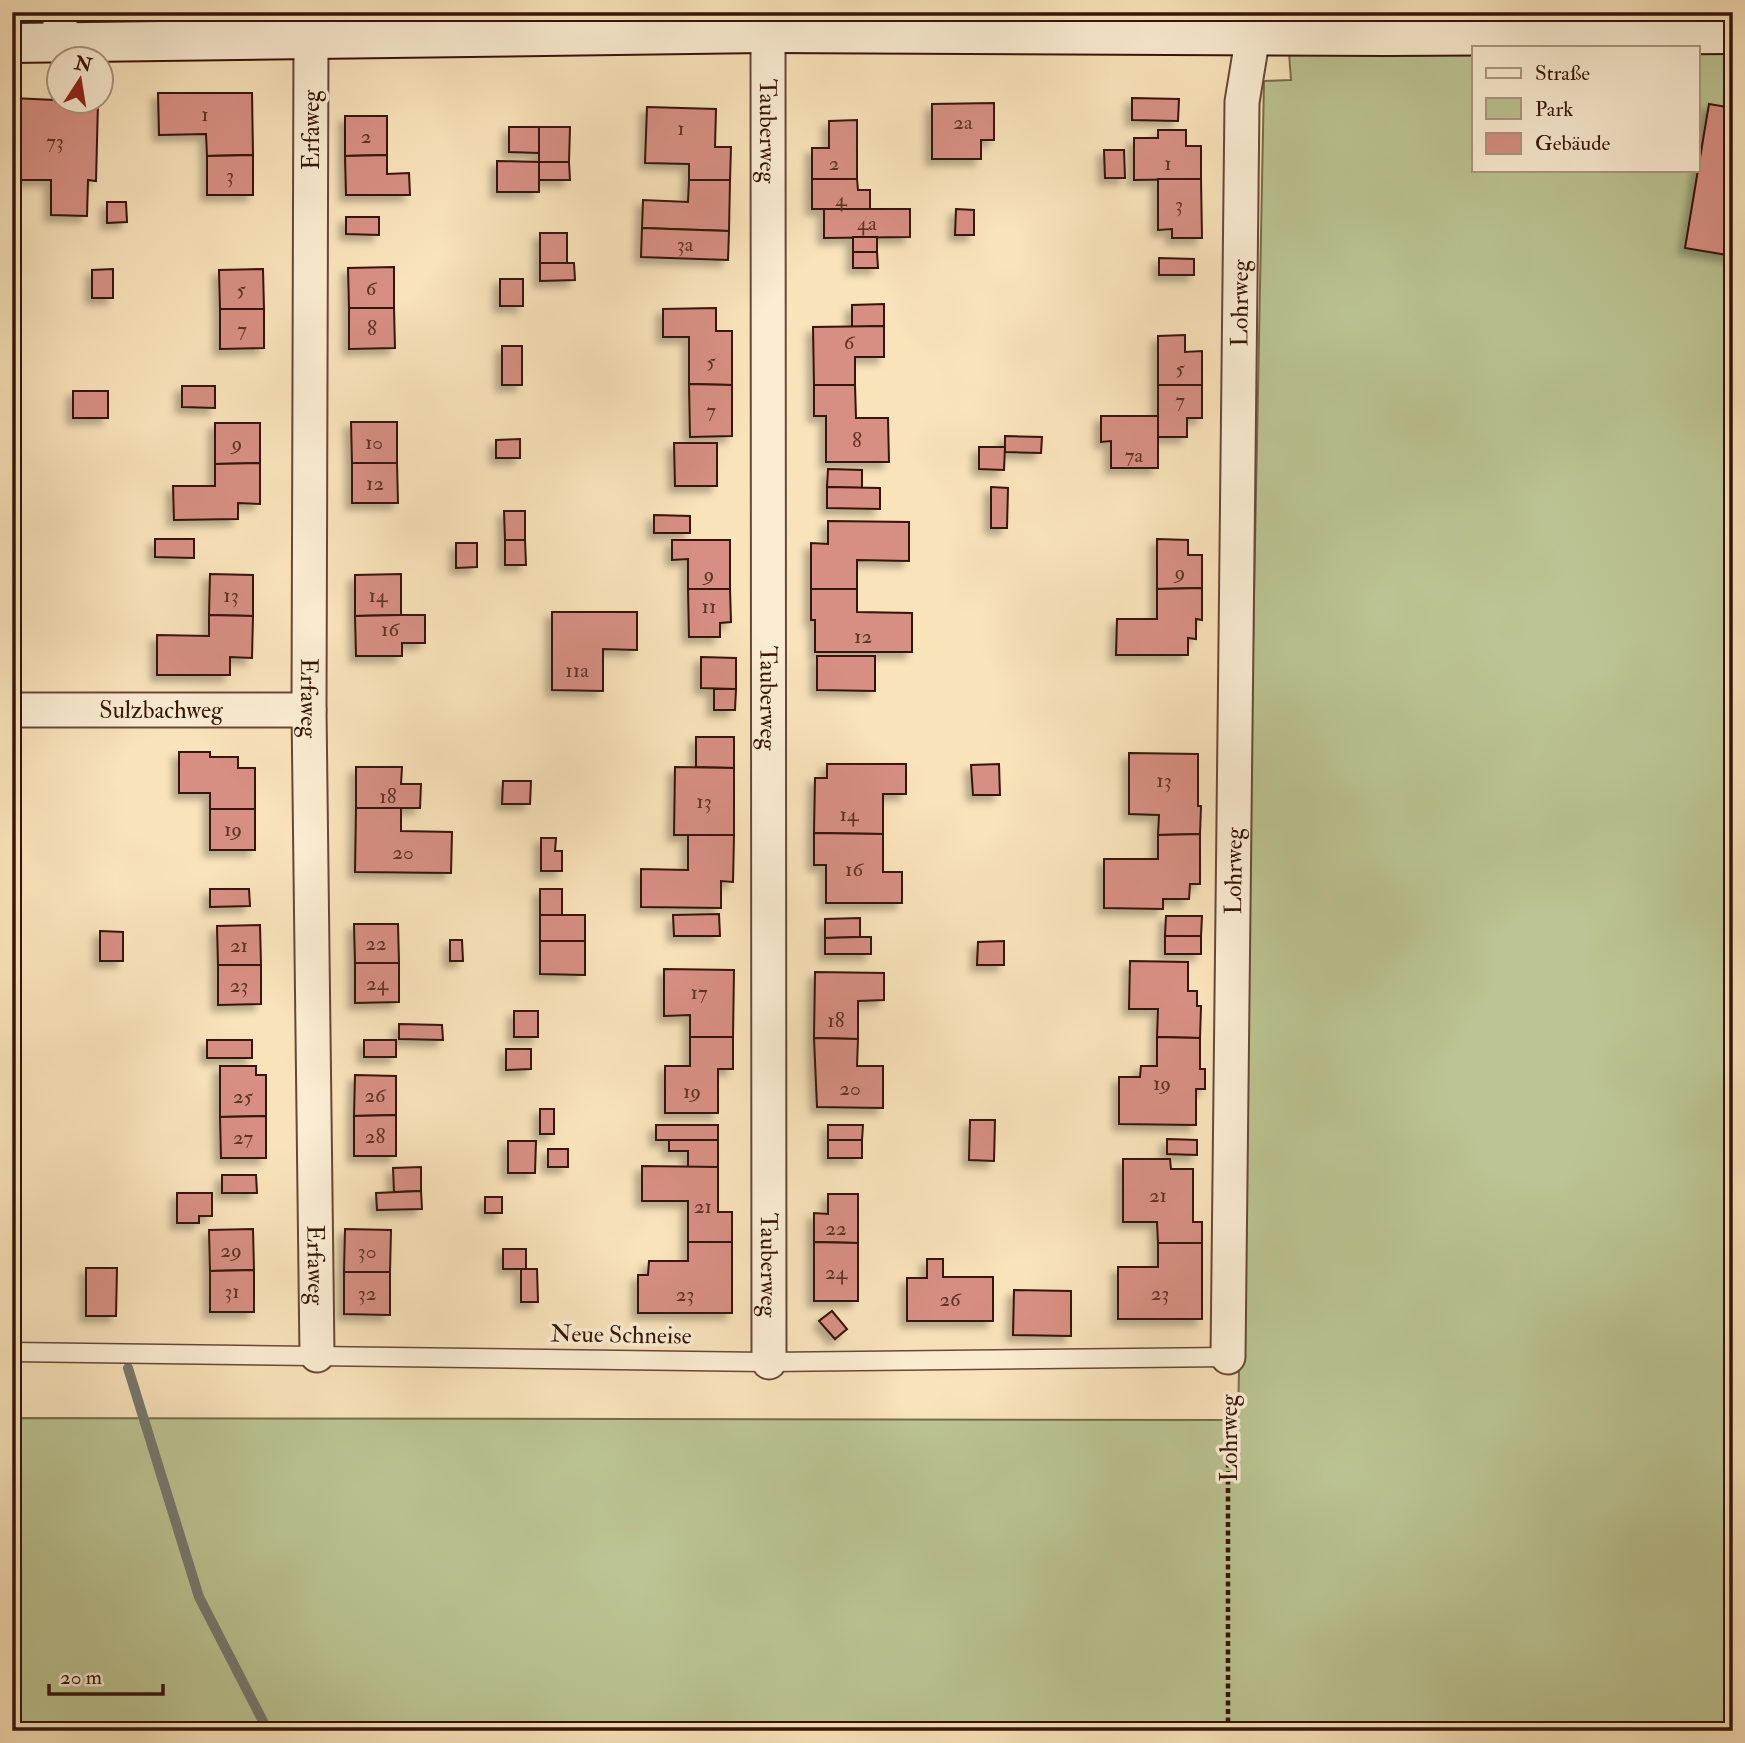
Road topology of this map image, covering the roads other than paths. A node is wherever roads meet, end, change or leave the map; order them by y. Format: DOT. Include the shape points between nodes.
graph roads {
  1 [pos="1253,24"];
  2 [pos="60,27"];
  3 [pos="768,33"];
  4 [pos="1733,34"];
  5 [pos="311,40"];
  6 [pos="12,43"];
  7 [pos="12,710"];
  8 [pos="309,710"];
  9 [pos="12,1352"];
  10 [pos="317,1355"];
  11 [pos="1228,1357"];
  12 [pos="769,1362"];
  1 -- 3 [label="street"];
  1 -- 4 [label="street"];
  1 -- 11 [label="street, Lohrweg" via="1242,102"];
  2 -- 5 [label="street"];
  2 -- 6 [label="street"];
  3 -- 5 [label="street"];
  3 -- 12 [label="street, Tauberweg"];
  5 -- 8 [label="street, Erfaweg"];
  7 -- 8 [label="street, Sulzbachweg"];
  8 -- 10 [label="street, Erfaweg"];
  9 -- 10 [label="lane, Neue Schneise"];
  10 -- 12 [label="lane, Neue Schneise"];
  11 -- 12 [label="lane, Neue Schneise"];
}
